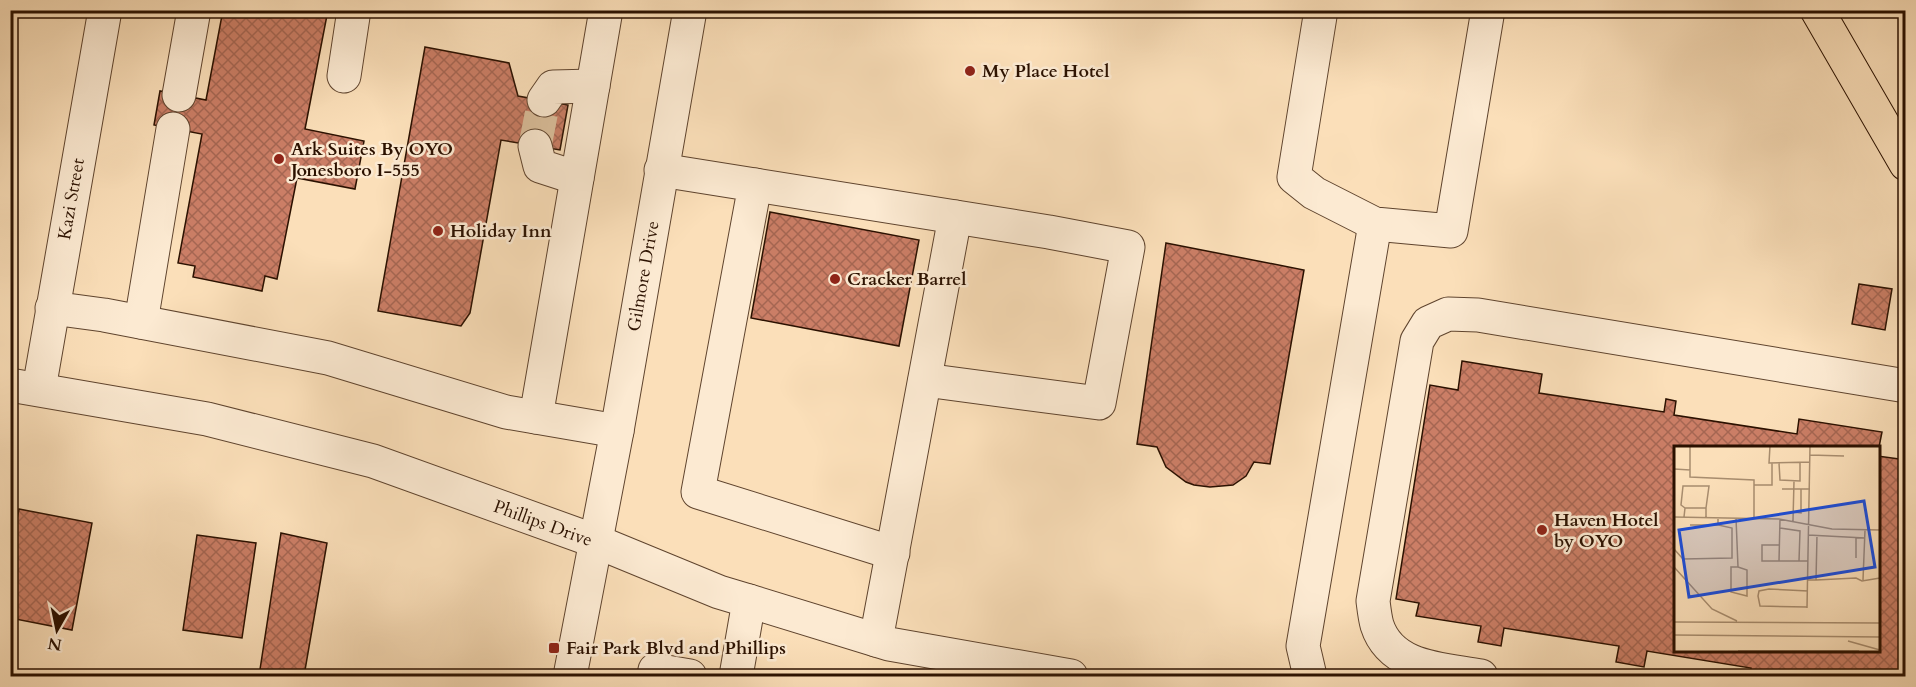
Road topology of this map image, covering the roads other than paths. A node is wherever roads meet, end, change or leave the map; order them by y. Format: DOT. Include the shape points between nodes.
graph roads {
  1 [pos="105,10"];
  2 [pos="194,10"];
  3 [pos="354,10"];
  4 [pos="606,10"];
  5 [pos="690,10"];
  6 [pos="1321,10"];
  7 [pos="1488,10"];
  8 [pos="1817,10"];
  9 [pos="344,76"];
  10 [pos="593,86"];
  11 [pos="179,95"];
  12 [pos="544,100"];
  13 [pos="173,129"];
  14 [pos="536,146"];
  15 [pos="1905,164"];
  16 [pos="661,170"];
  17 [pos="577,178"];
  18 [pos="755,185"];
  19 [pos="955,217"];
  20 [pos="1375,224"];
  21 [pos="52,308"];
  22 [pos="141,322"];
  23 [pos="925,380"];
  24 [pos="1905,386"];
  25 [pos="25,387"];
  26 [pos="536,417"];
  27 [pos="617,431"];
  28 [pos="595,541"];
  29 [pos="892,553"];
  30 [pos="749,601"];
  31 [pos="876,640"];
  32 [pos="570,676"];
  33 [pos="654,676"];
  34 [pos="690,676"];
  35 [pos="736,676"];
  36 [pos="1071,676"];
  37 [pos="1310,676"];
  38 [pos="1481,676"];
  1 -- 21 [label="street, Kazi Street"];
  2 -- 11 [label="street"];
  3 -- 9 [label="street"];
  4 -- 10 [label="street"];
  5 -- 16 [label="street, Gilmore Drive"];
  6 -- 20 [label="street" via="1294,177 1314,193"];
  7 -- 20 [label="street" via="1451,231"];
  8 -- 15 [label="highway"];
  10 -- 12 [label="street" via="552,87"];
  10 -- 17 [label="street"];
  13 -- 22 [label="street"];
  14 -- 17 [label="street" via="540,166"];
  16 -- 18 [label="street"];
  16 -- 27 [label="street, Gilmore Drive"];
  17 -- 26 [label="street"];
  18 -- 19 [label="street"];
  18 -- 29 [label="street" via="698,492"];
  19 -- 23 [label="street"];
  19 -- 23 [label="street" via="1128,248 1099,403"];
  20 -- 37 [label="street" via="1303,646"];
  21 -- 22 [label="street"];
  21 -- 25 [label="street, Kazi Street"];
  22 -- 26 [label="street" via="328,357 506,412"];
  23 -- 29 [label="street"];
  24 -- 38 [label="street" via="1478,315 1448,314 1428,323 1417,341 1374,609 1377,626 1388,647 1412,664"];
  25 -- 28 [label="street, Phillips Drive" via="207,419 373,461"];
  26 -- 27 [label="street"];
  27 -- 28 [label="street, Gilmore Drive"];
  28 -- 30 [label="street, Phillips Drive"];
  28 -- 32 [label="street, Gilmore Drive"];
  29 -- 31 [label="street"];
  30 -- 31 [label="street, Phillips Drive"];
  30 -- 35 [label="street"];
  31 -- 36 [label="street, Phillips Drive"];
  33 -- 34 [label="street" via="655,670"];
}
